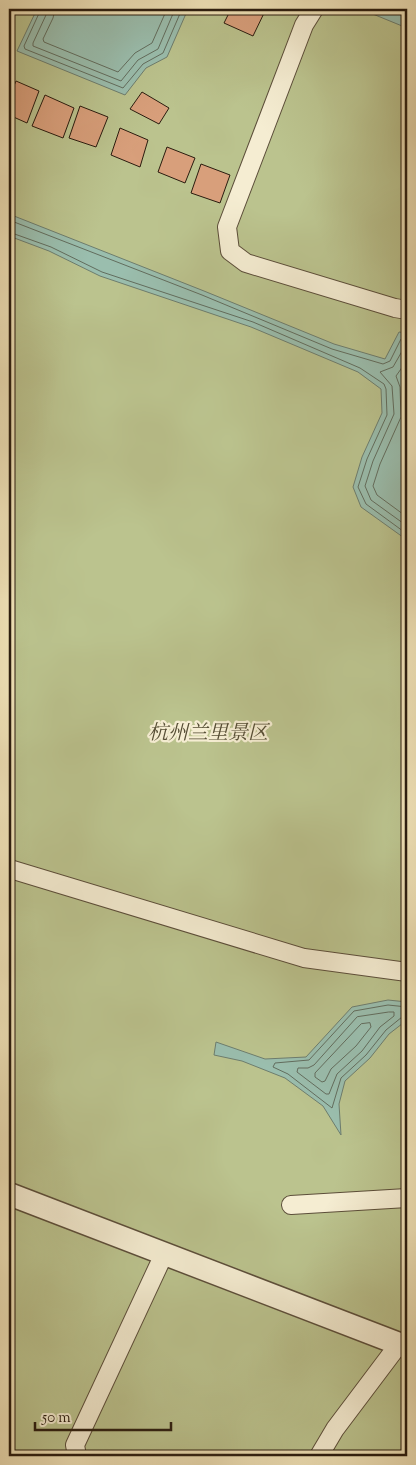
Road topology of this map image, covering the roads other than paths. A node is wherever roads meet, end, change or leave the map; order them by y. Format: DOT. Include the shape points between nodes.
graph roads {
  1 [pos="314,9"];
  2 [pos="407,310"];
  3 [pos="10,869"];
  4 [pos="407,972"];
  5 [pos="9,1194"];
  6 [pos="407,1198"];
  7 [pos="291,1205"];
  8 [pos="164,1254"];
  9 [pos="403,1346"];
  10 [pos="76,1456"];
  11 [pos="319,1456"];
  1 -- 2 [label="street" via="304,25 226,227 230,251 246,262"];
  3 -- 4 [label="street" via="304,958"];
  5 -- 8 [label="street"];
  6 -- 7 [label="street"];
  8 -- 9 [label="street"];
  8 -- 10 [label="street" via="75,1445"];
  9 -- 11 [label="street" via="335,1429"];
}
